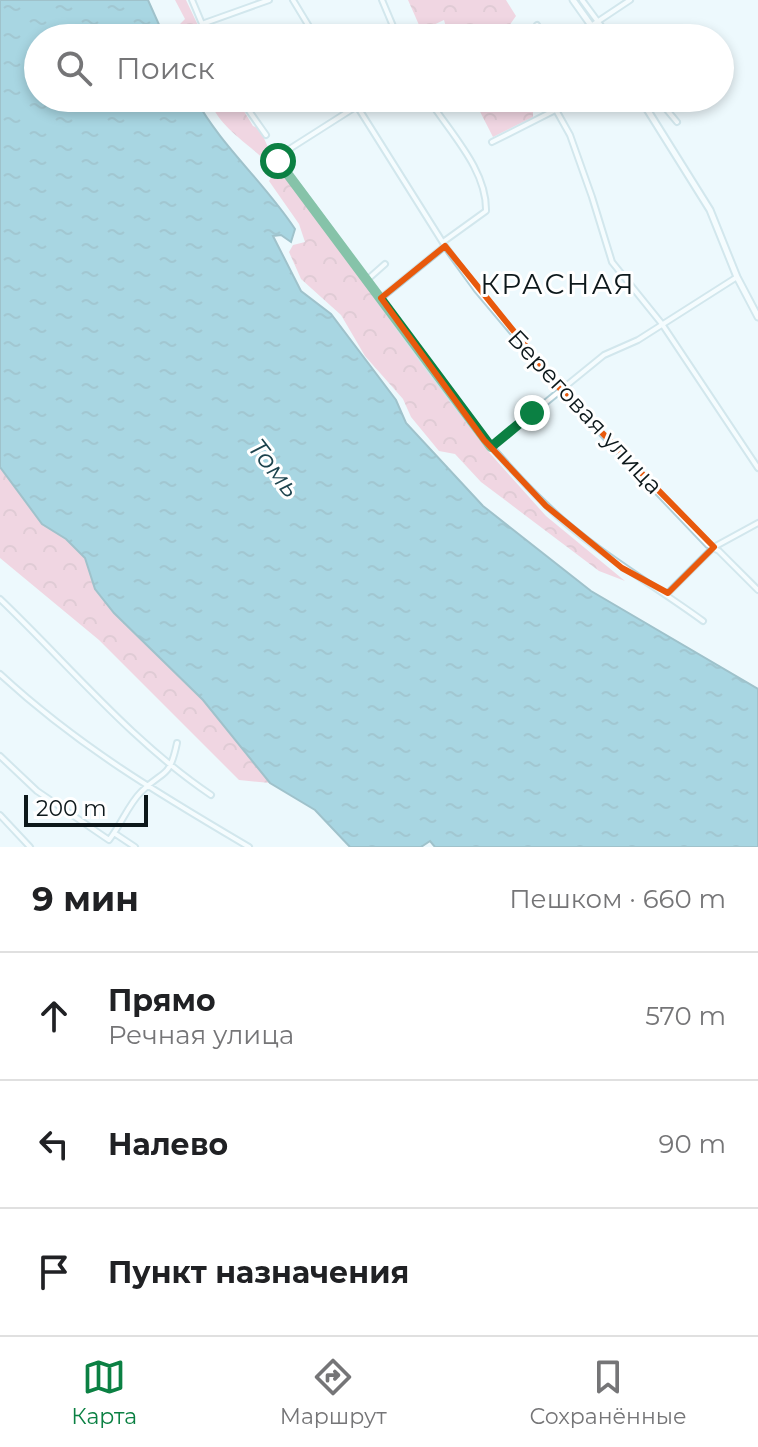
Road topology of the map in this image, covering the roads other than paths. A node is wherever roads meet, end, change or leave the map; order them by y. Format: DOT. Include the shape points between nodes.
graph roads {
  1 [pos="192,0"];
  2 [pos="269,0"];
  3 [pos="293,0"];
  4 [pos="382,0"];
  5 [pos="573,0"];
  6 [pos="582,0"];
  7 [pos="630,0"];
  8 [pos="598,22"];
  9 [pos="202,24"];
  10 [pos="308,24"];
  11 [pos="392,24"];
  12 [pos="590,24"];
  13 [pos="594,24"];
  14 [pos="250,112"];
  15 [pos="350,112"];
  16 [pos="361,112"];
  17 [pos="437,112"];
  18 [pos="552,112"];
  19 [pos="557,112"];
  20 [pos="649,112"];
  21 [pos="669,112"];
  22 [pos="677,122"];
  23 [pos="266,135"];
  24 [pos="492,142"];
  25 [pos="444,244"];
  26 [pos="385,264"];
  27 [pos="737,277"];
  28 [pos="368,279"];
  29 [pos="381,298"];
  30 [pos="758,317"];
  31 [pos="662,324"];
  32 [pos="559,388"];
  33 [pos="491,447"];
  34 [pos="758,468"];
  35 [pos="758,523"];
  36 [pos="714,547"];
  37 [pos="758,590"];
  38 [pos="668,593"];
  39 [pos="0,599"];
  40 [pos="703,621"];
  41 [pos="0,674"];
  42 [pos="177,743"];
  43 [pos="0,756"];
  44 [pos="171,768"];
  45 [pos="149,785"];
  46 [pos="211,795"];
  47 [pos="0,815"];
  48 [pos="114,833"];
  49 [pos="30,847"];
  50 [pos="135,847"];
  51 [pos="249,847"];
  1 -- 9 [label="street"];
  2 -- 9 [label="street"];
  3 -- 10 [label="street"];
  4 -- 11 [label="street"];
  5 -- 12 [label="street"];
  6 -- 8 [label="street"];
  7 -- 8 [label="street"];
  8 -- 13 [label="street"];
  14 -- 23 [label="street"];
  15 -- 28 [label="street" via="278,161"];
  16 -- 25 [label="street, Береговая улица"];
  17 -- 25 [label="street" via="486,195 486,211"];
  18 -- 24 [label="street"];
  19 -- 31 [label="street" via="570,135 612,262"];
  20 -- 27 [label="street" via="710,210"];
  21 -- 22 [label="street"];
  25 -- 29 [label="street"];
  25 -- 32 [label="street, Береговая улица"];
  26 -- 28 [label="street"];
  27 -- 30 [label="street"];
  27 -- 31 [label="street"];
  28 -- 29 [label="street"];
  29 -- 33 [label="street"];
  31 -- 32 [label="street" via="604,355"];
  31 -- 34 [label="street"];
  32 -- 33 [label="street"];
  32 -- 36 [label="street, Береговая улица"];
  33 -- 38 [label="street" via="582,538"];
  35 -- 36 [label="street"];
  36 -- 37 [label="street, Береговая улица"];
  36 -- 38 [label="street"];
  38 -- 40 [label="street"];
  39 -- 44 [label="street"];
  41 -- 45 [label="street" via="50,720"];
  42 -- 44 [label="street"];
  43 -- 48 [label="street" via="37,791 109,840"];
  44 -- 45 [label="street"];
  44 -- 46 [label="street"];
  45 -- 48 [label="street"];
  45 -- 51 [label="street" via="181,810"];
  47 -- 49 [label="street"];
  48 -- 50 [label="street"];
}
